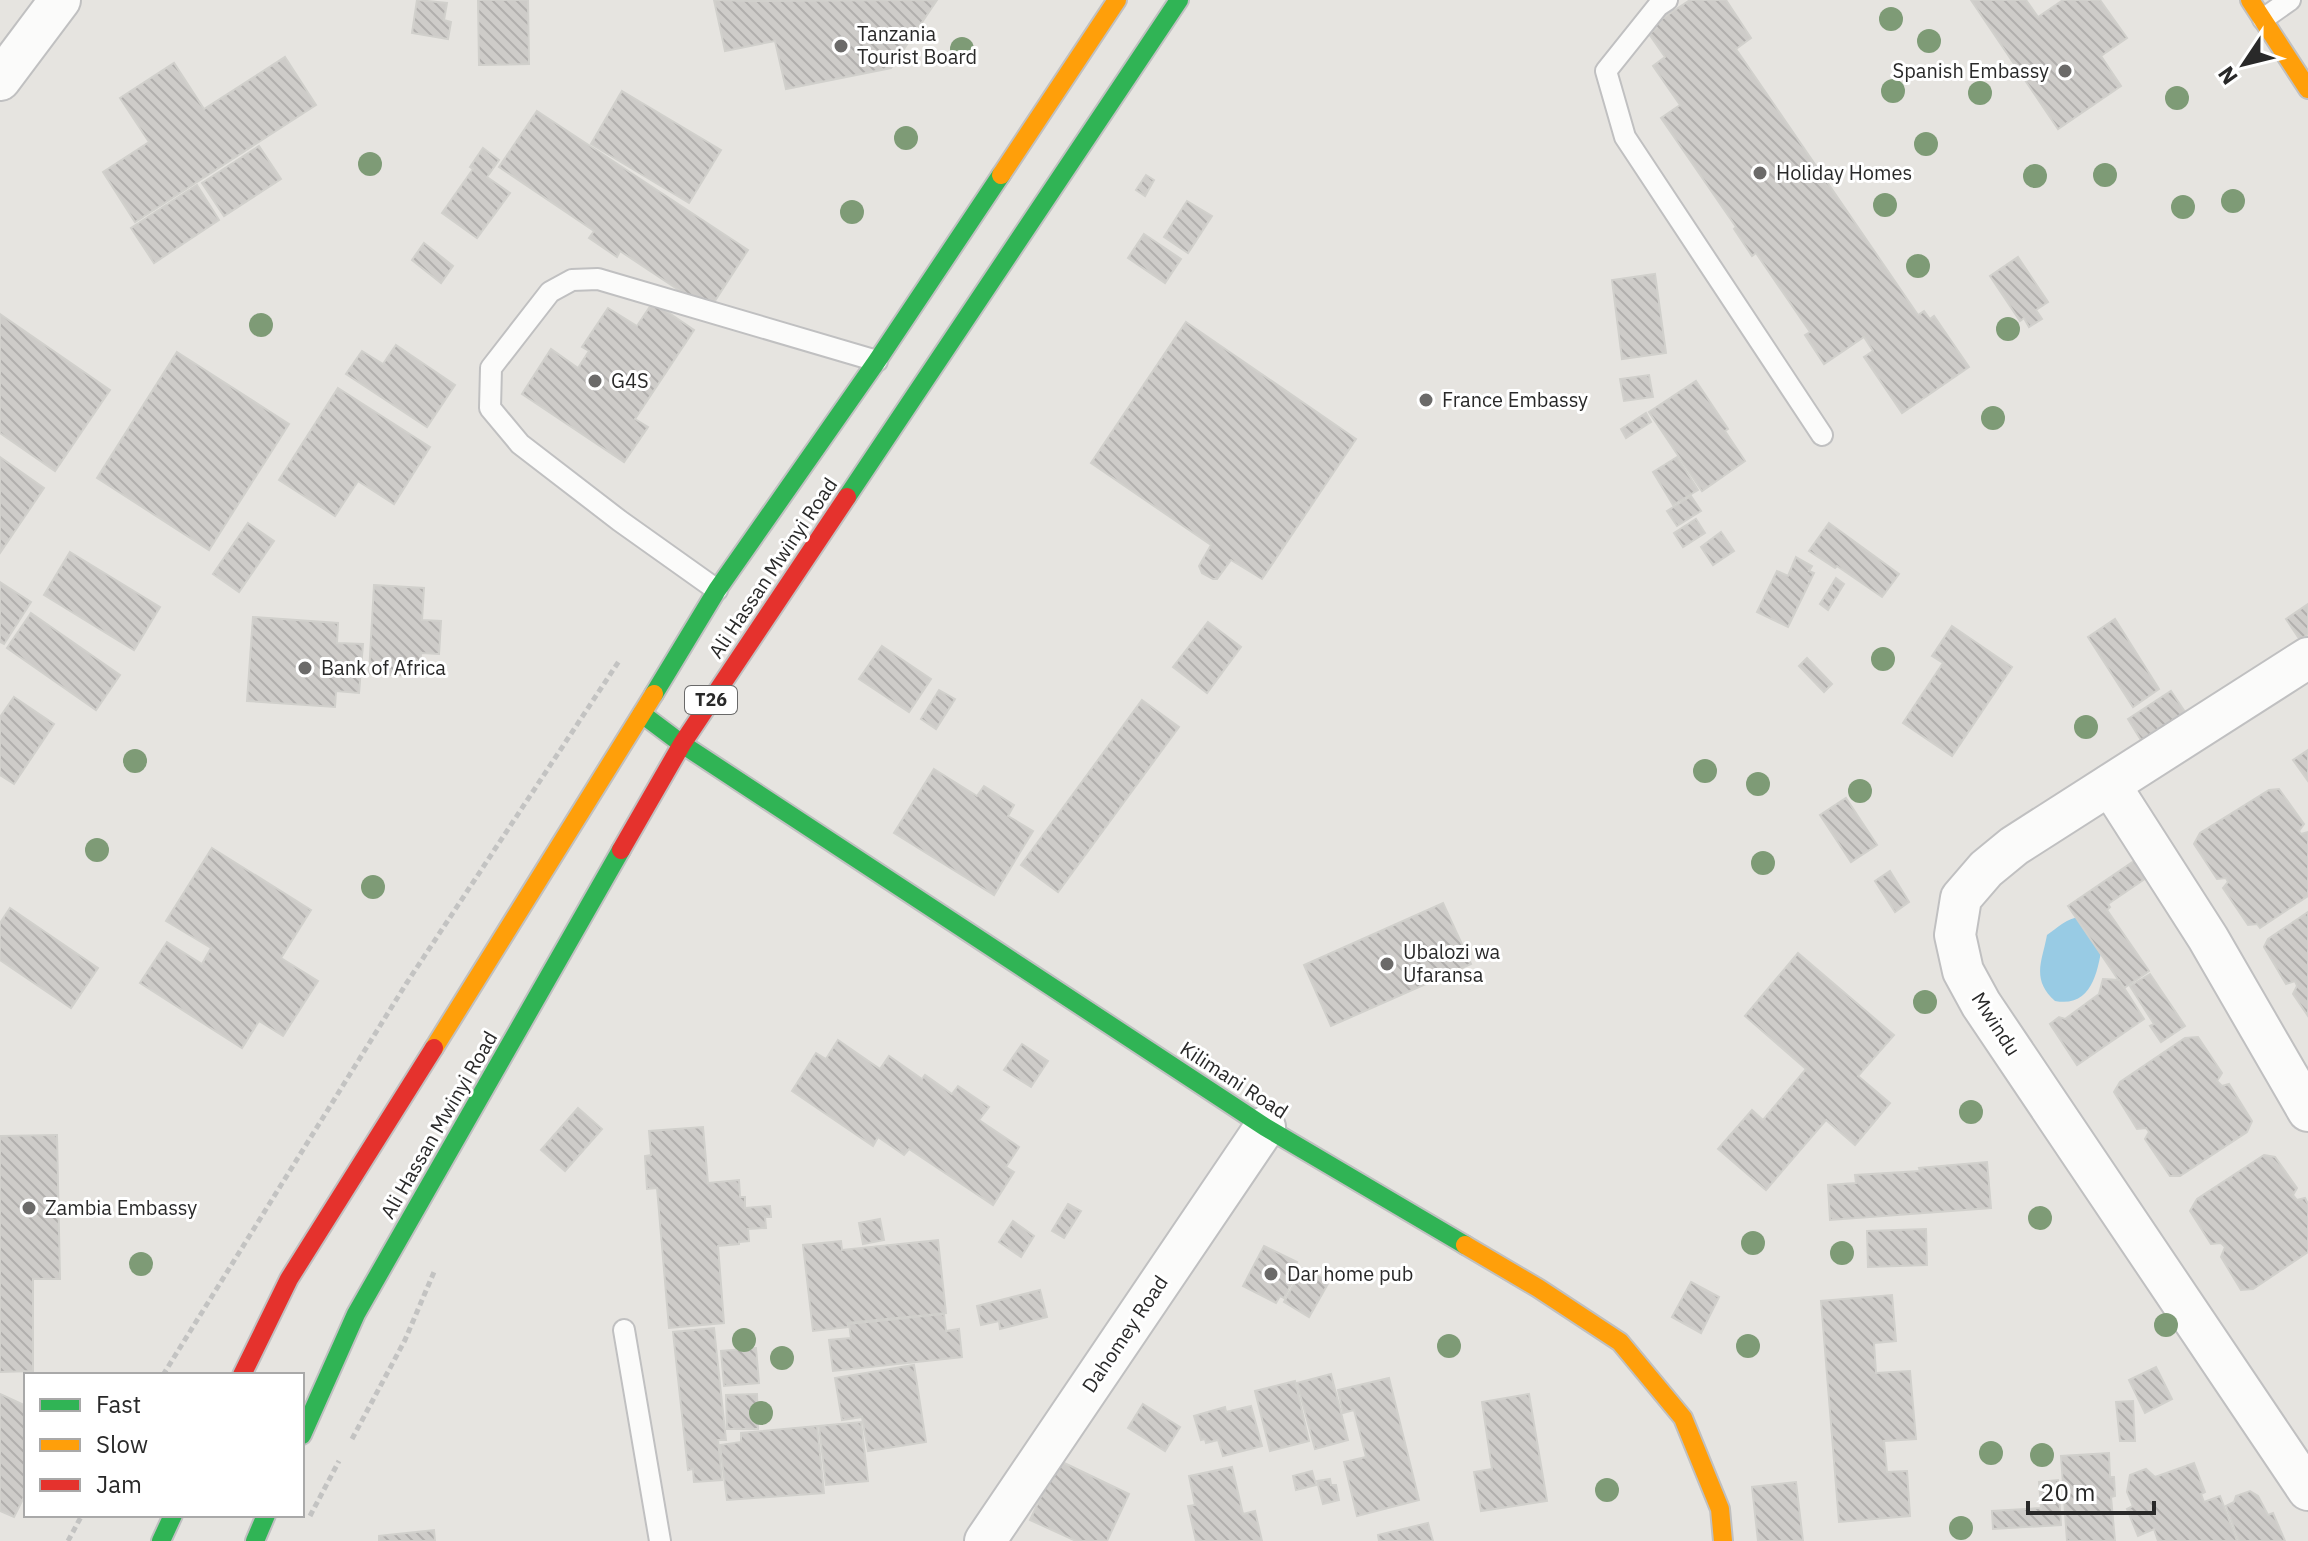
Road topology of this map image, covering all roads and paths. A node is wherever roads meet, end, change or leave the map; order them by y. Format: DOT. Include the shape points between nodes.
graph roads {
  1 [pos="60,0"];
  2 [pos="1117,0"];
  3 [pos="1179,0"];
  4 [pos="1667,0"];
  5 [pos="2250,0"];
  6 [pos="2290,0"];
  7 [pos="2263,19"];
  8 [pos="0,80"];
  9 [pos="2308,89"];
  10 [pos="877,361"];
  11 [pos="1822,435"];
  12 [pos="717,590"];
  13 [pos="2308,658"];
  14 [pos="642,714"];
  15 [pos="682,744"];
  16 [pos="2110,785"];
  17 [pos="2308,1111"];
  18 [pos="1265,1127"];
  19 [pos="624,1330"];
  20 [pos="243,1373"];
  21 [pos="304,1431"];
  22 [pos="2308,1490"];
  23 [pos="81,1517"];
  24 [pos="172,1517"];
  25 [pos="265,1517"];
  26 [pos="68,1541"];
  27 [pos="161,1541"];
  28 [pos="255,1541"];
  29 [pos="660,1541"];
  30 [pos="985,1541"];
  31 [pos="1723,1541"];
  1 -- 8 [label="street"];
  2 -- 10 [label="main road, Ali Hassan Mwinyi Road / T26"];
  3 -- 15 [label="main road, Ali Hassan Mwinyi Road / T26"];
  4 -- 11 [label="lane" via="1606,71 1625,137"];
  5 -- 7 [label="main road"];
  6 -- 7 [label="lane"];
  7 -- 9 [label="main road"];
  10 -- 12 [label="main road, Ali Hassan Mwinyi Road / T26"];
  10 -- 12 [label="lane" via="598,279 572,280 550,292 491,368 490,408 520,444"];
  12 -- 14 [label="main road, Ali Hassan Mwinyi Road / T26"];
  13 -- 16 [label="street, Mwindu"];
  14 -- 15 [label="main road, Kilimani Road"];
  14 -- 20 [label="main road, Ali Hassan Mwinyi Road / T26" via="289,1279"];
  15 -- 18 [label="main road, Kilimani Road"];
  15 -- 21 [label="main road, Ali Hassan Mwinyi Road / T26" via="356,1314"];
  16 -- 17 [label="street" via="2208,938"];
  16 -- 22 [label="street, Mwindu" via="2014,846 1961,898 1955,935 1963,971"];
  18 -- 30 [label="street, Dahomey Road"];
  18 -- 31 [label="main road, Kilimani Road" via="1620,1342 1683,1418 1720,1509"];
  19 -- 29 [label="lane"];
  23 -- 26 [label="path"];
  24 -- 27 [label="main road"];
  25 -- 28 [label="main road"];
}
